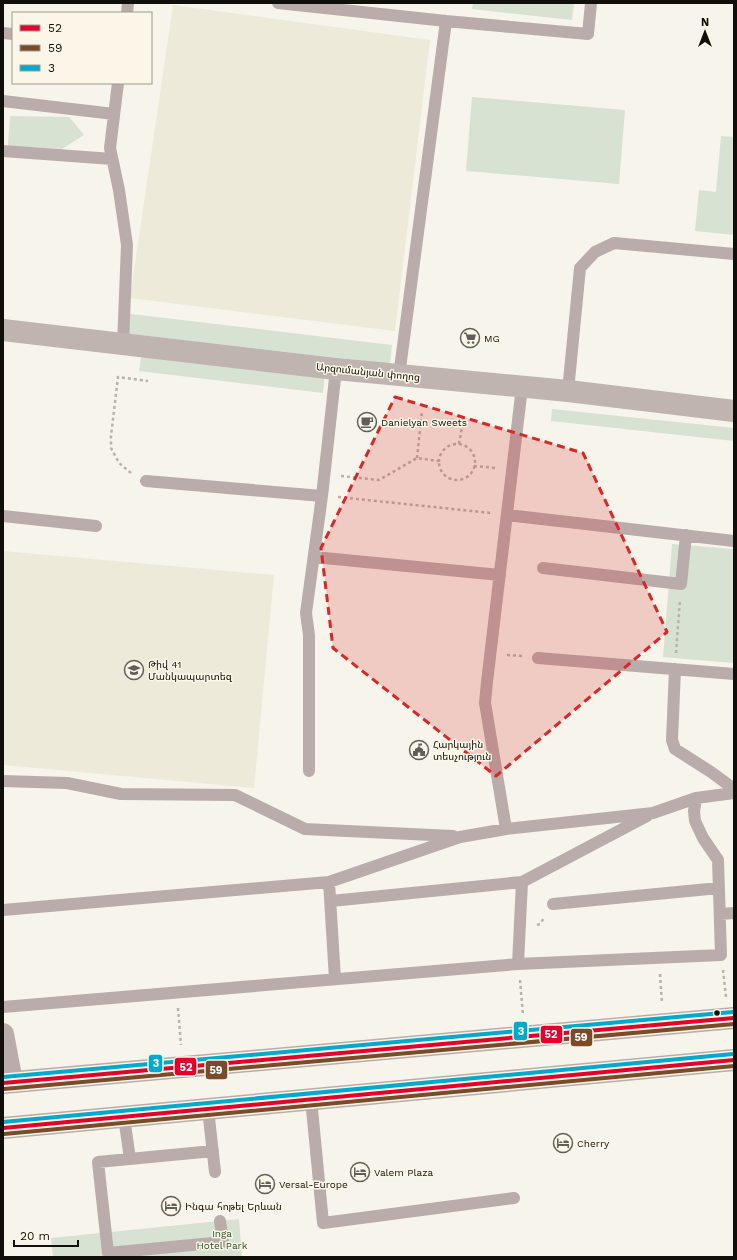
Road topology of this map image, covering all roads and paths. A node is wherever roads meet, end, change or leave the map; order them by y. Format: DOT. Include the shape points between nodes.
graph roads {
  1 [pos="278,3"];
  2 [pos="591,3"];
  3 [pos="446,21"];
  4 [pos="118,84"];
  5 [pos="3,101"];
  6 [pos="114,114"];
  7 [pos="3,151"];
  8 [pos="112,159"];
  9 [pos="734,254"];
  10 [pos="3,330"];
  11 [pos="123,344"];
  12 [pos="336,369"];
  13 [pos="399,376"];
  14 [pos="148,380"];
  15 [pos="522,387"];
  16 [pos="568,391"];
  17 [pos="422,411"];
  18 [pos="734,411"];
  19 [pos="464,416"];
  20 [pos="459,444"];
  21 [pos="417,458"];
  22 [pos="438,460"];
  23 [pos="474,466"];
  24 [pos="512,469"];
  25 [pos="324,474"];
  26 [pos="146,481"];
  27 [pos="322,496"];
  28 [pos="507,515"];
  29 [pos="3,516"];
  30 [pos="96,526"];
  31 [pos="686,535"];
  32 [pos="734,541"];
  33 [pos="314,558"];
  34 [pos="543,568"];
  35 [pos="500,575"];
  36 [pos="682,584"];
  37 [pos="490,654"];
  38 [pos="538,658"];
  39 [pos="675,669"];
  40 [pos="734,674"];
  41 [pos="308,771"];
  42 [pos="3,781"];
  43 [pos="734,789"];
  44 [pos="734,793"];
  45 [pos="696,798"];
  46 [pos="653,813"];
  47 [pos="506,829"];
  48 [pos="460,837"];
  49 [pos="329,882"];
  50 [pos="522,882"];
  51 [pos="719,888"];
  52 [pos="330,901"];
  53 [pos="553,904"];
  54 [pos="3,910"];
  55 [pos="734,913"];
  56 [pos="720,914"];
  57 [pos="659,958"];
  58 [pos="518,964"];
  59 [pos="722,966"];
  60 [pos="335,979"];
  61 [pos="177,992"];
  62 [pos="726,998"];
  63 [pos="662,1003"];
  64 [pos="3,1007"];
  65 [pos="523,1016"];
  66 [pos="734,1018"];
  67 [pos="3,1034"];
  68 [pos="181,1047"];
  69 [pos="734,1060"];
  70 [pos="7,1082"];
  71 [pos="311,1099"];
  72 [pos="208,1109"];
  73 [pos="124,1117"];
  74 [pos="3,1128"];
  75 [pos="213,1151"];
  76 [pos="130,1158"];
  77 [pos="215,1172"];
  78 [pos="514,1198"];
  79 [pos="220,1221"];
  1 -- 3 [label="lane"];
  2 -- 3 [label="lane" via="588,34"];
  3 -- 13 [label="lane"];
  4 -- 6 [label="lane"];
  5 -- 6 [label="lane"];
  6 -- 8 [label="lane" via="110,148"];
  7 -- 8 [label="lane"];
  8 -- 11 [label="lane" via="127,245"];
  9 -- 16 [label="lane" via="614,243 595,252 580,268"];
  10 -- 11 [label="main road, Արզումանյան փողոց"];
  11 -- 12 [label="main road, Արզումանյան փողոց"];
  12 -- 13 [label="main road, Արզումանյան փողոց"];
  12 -- 25 [label="lane"];
  13 -- 15 [label="main road, Արզումանյան փողոց"];
  14 -- 26 [label="path" via="118,377 111,436 111,448 118,463 128,472"];
  15 -- 16 [label="main road, Արզումանյան փողոց"];
  15 -- 24 [label="lane"];
  16 -- 18 [label="main road, Արզումանյան փողոց"];
  17 -- 21 [label="path"];
  19 -- 20 [label="path"];
  20 -- 22 [label="path" via="448,446"];
  20 -- 23 [label="path" via="470,449 475,460"];
  21 -- 22 [label="path"];
  21 -- 25 [label="path" via="379,480"];
  22 -- 23 [label="path" via="442,472 457,480 468,476"];
  23 -- 24 [label="path"];
  24 -- 28 [label="lane"];
  25 -- 27 [label="lane"];
  26 -- 27 [label="lane"];
  27 -- 28 [label="path"];
  27 -- 33 [label="lane"];
  28 -- 31 [label="lane"];
  28 -- 35 [label="lane"];
  29 -- 30 [label="lane"];
  31 -- 32 [label="lane"];
  31 -- 36 [label="lane"];
  33 -- 35 [label="lane"];
  33 -- 41 [label="lane" via="306,613 309,635"];
  34 -- 36 [label="lane"];
  35 -- 37 [label="lane"];
  36 -- 39 [label="path"];
  37 -- 38 [label="path"];
  37 -- 47 [label="lane" via="486,703"];
  38 -- 39 [label="lane"];
  39 -- 40 [label="lane"];
  39 -- 43 [label="lane" via="672,740 675,749"];
  42 -- 48 [label="lane" via="67,783 121,794 235,795 305,829"];
  44 -- 45 [label="lane"];
  45 -- 46 [label="lane"];
  45 -- 51 [label="lane" via="695,821 718,860"];
  46 -- 47 [label="lane"];
  46 -- 50 [label="lane"];
  47 -- 48 [label="lane"];
  48 -- 49 [label="lane"];
  49 -- 52 [label="lane"];
  49 -- 54 [label="lane"];
  50 -- 52 [label="lane"];
  50 -- 58 [label="lane"];
  51 -- 53 [label="lane"];
  51 -- 56 [label="lane"];
  52 -- 60 [label="lane"];
  55 -- 56 [label="lane"];
  56 -- 57 [label="lane" via="721,955"];
  57 -- 58 [label="lane"];
  57 -- 63 [label="path"];
  58 -- 60 [label="lane"];
  58 -- 65 [label="path"];
  59 -- 62 [label="path"];
  60 -- 61 [label="lane"];
  61 -- 64 [label="lane"];
  61 -- 68 [label="path"];
  66 -- 70 [label="main road"];
  67 -- 70 [label="street"];
  69 -- 71 [label="main road"];
  71 -- 72 [label="main road"];
  71 -- 78 [label="lane" via="323,1223"];
  72 -- 73 [label="main road"];
  72 -- 75 [label="lane"];
  73 -- 74 [label="main road"];
  73 -- 76 [label="lane"];
  75 -- 76 [label="lane"];
  75 -- 77 [label="lane"];
  76 -- 79 [label="lane" via="98,1162 108,1253 223,1242"];
}
